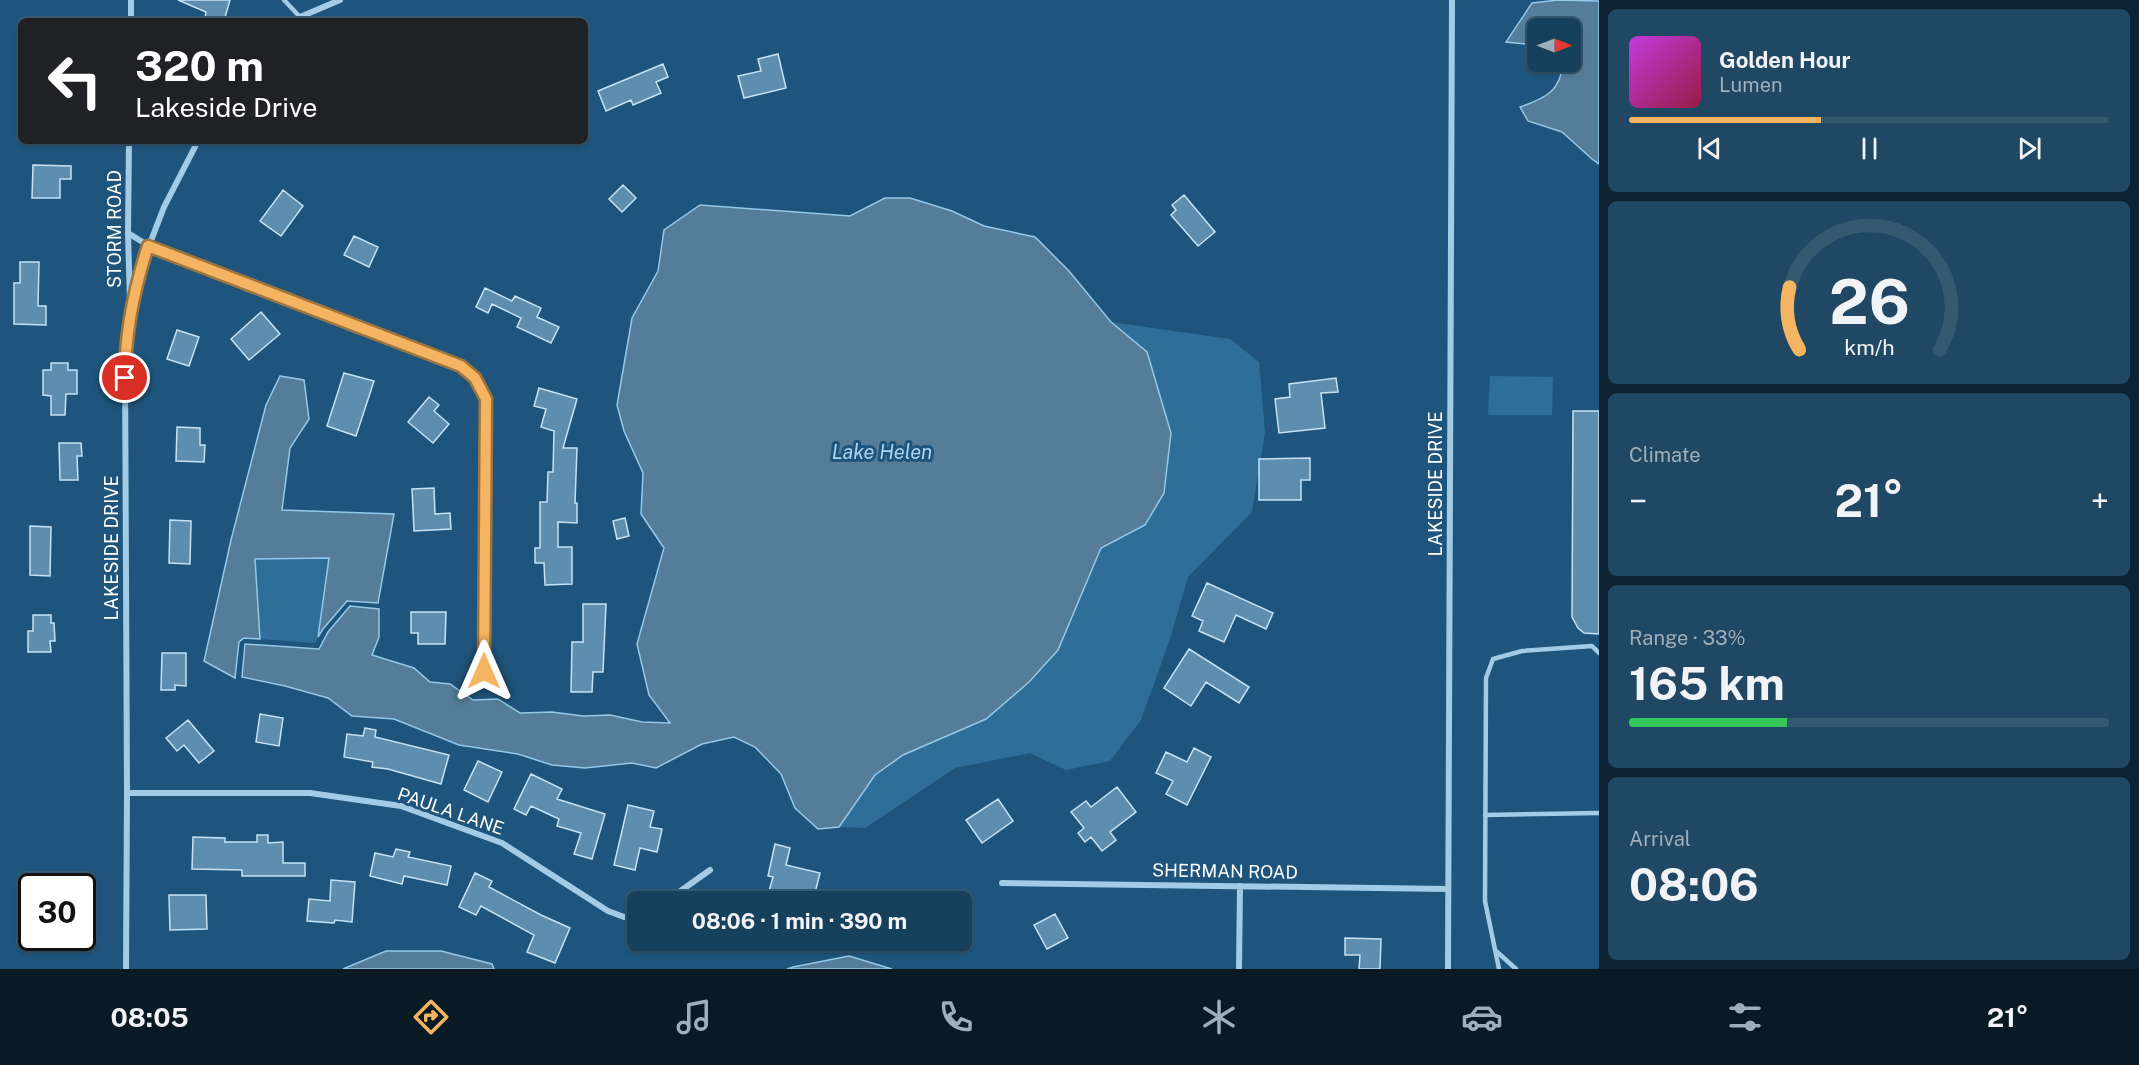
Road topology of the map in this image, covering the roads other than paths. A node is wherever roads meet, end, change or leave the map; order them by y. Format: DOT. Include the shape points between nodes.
graph roads {
  1 [pos="131,0"];
  2 [pos="284,0"];
  3 [pos="340,0"];
  4 [pos="1452,0"];
  5 [pos="131,18"];
  6 [pos="298,18"];
  7 [pos="301,18"];
  8 [pos="129,144"];
  9 [pos="196,144"];
  10 [pos="128,233"];
  11 [pos="148,246"];
  12 [pos="130,316"];
  13 [pos="1599,653"];
  14 [pos="484,671"];
  15 [pos="128,793"];
  16 [pos="1599,813"];
  17 [pos="1485,815"];
  18 [pos="710,870"];
  19 [pos="1002,883"];
  20 [pos="1240,886"];
  21 [pos="1448,889"];
  22 [pos="680,891"];
  23 [pos="627,917"];
  24 [pos="1495,950"];
  25 [pos="126,969"];
  26 [pos="1239,969"];
  27 [pos="1448,969"];
  28 [pos="1499,969"];
  29 [pos="1516,969"];
  1 -- 5 [label="street"];
  2 -- 6 [label="lane"];
  3 -- 7 [label="street"];
  4 -- 21 [label="street, LAKESIDE DRIVE"];
  8 -- 10 [label="street, STORM ROAD"];
  9 -- 11 [label="street, LAKESIDE DRIVE"];
  10 -- 11 [label="street"];
  10 -- 12 [label="street, STORM ROAD"];
  11 -- 12 [label="street, LAKESIDE DRIVE"];
  11 -- 14 [label="street" via="461,366 475,378 486,399"];
  12 -- 15 [label="street, LAKESIDE DRIVE" via="125,360"];
  13 -- 17 [label="lane" via="1592,646 1573,646 1522,651 1492,659 1486,678"];
  15 -- 23 [label="street, PAULA LANE" via="310,793 402,806 502,843 608,911"];
  15 -- 25 [label="street, LAKESIDE DRIVE"];
  16 -- 17 [label="lane"];
  17 -- 24 [label="lane" via="1485,900"];
  18 -- 22 [label="street"];
  19 -- 20 [label="street, SHERMAN ROAD"];
  20 -- 21 [label="street, SHERMAN ROAD"];
  20 -- 26 [label="street"];
  21 -- 27 [label="street, LAKESIDE DRIVE"];
  24 -- 28 [label="lane"];
  24 -- 29 [label="lane"];
}
